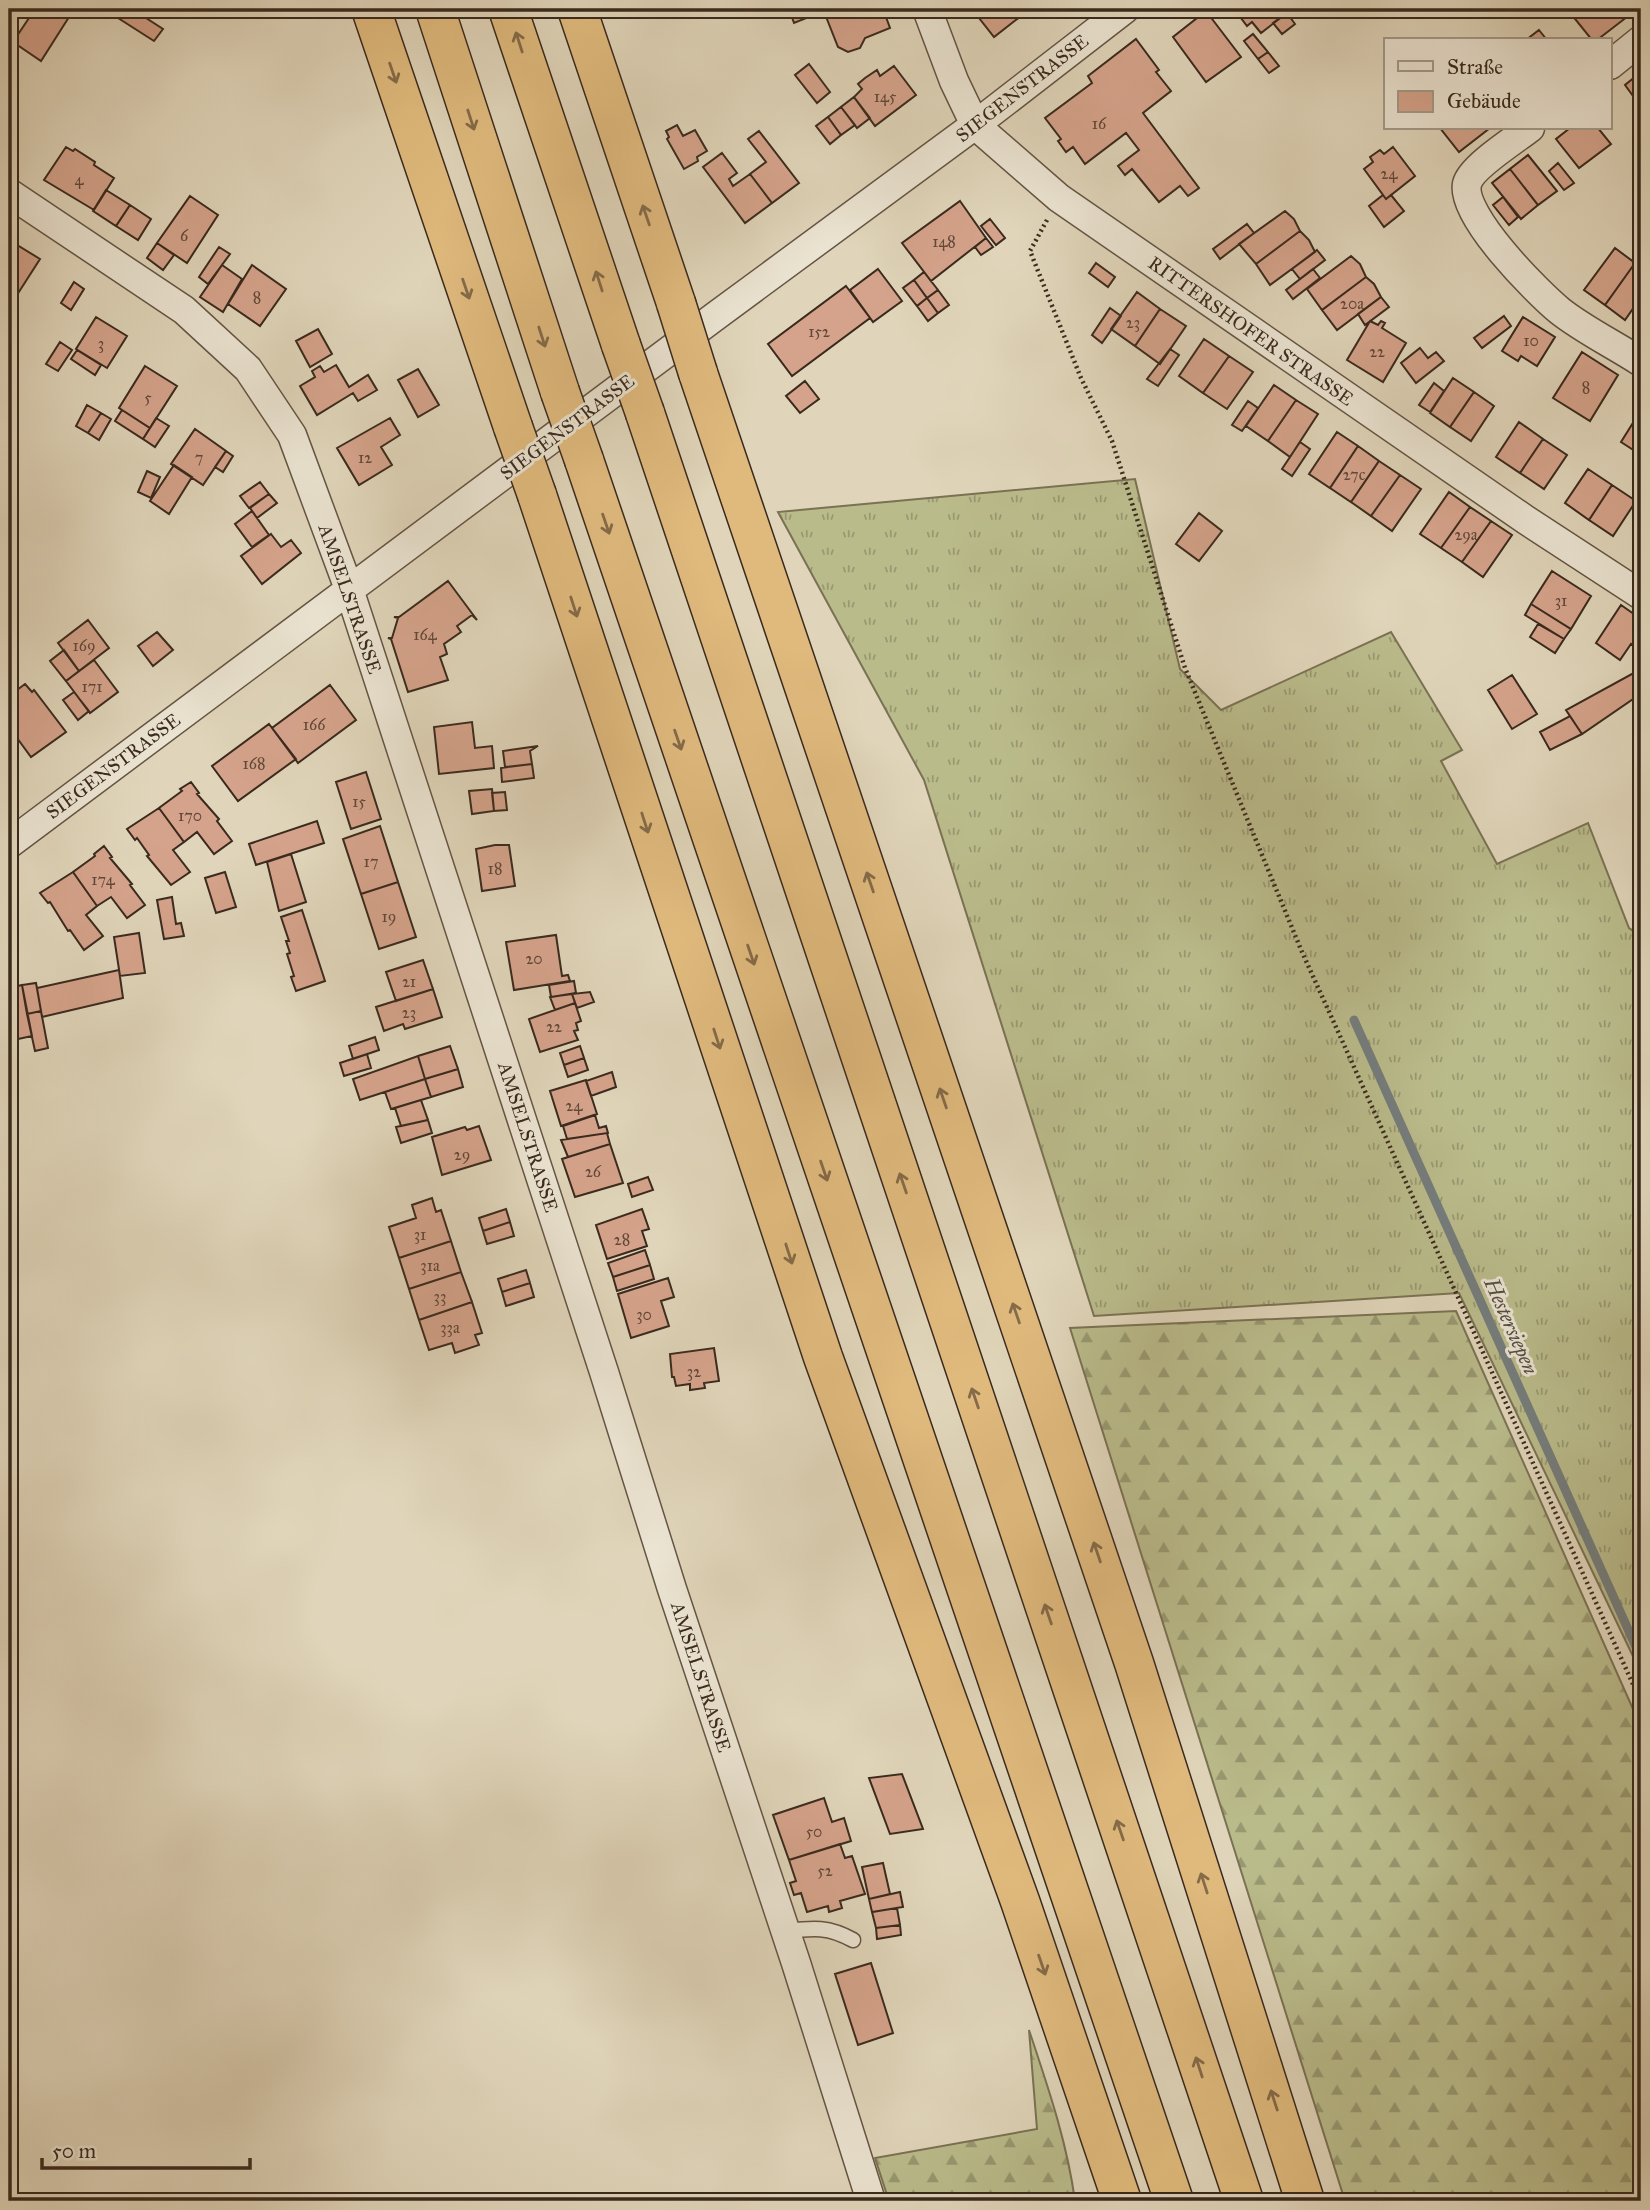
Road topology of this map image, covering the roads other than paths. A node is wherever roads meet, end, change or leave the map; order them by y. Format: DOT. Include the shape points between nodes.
graph roads {
  1 [pos="371,9"];
  2 [pos="435,9"];
  3 [pos="508,9"];
  4 [pos="577,9"];
  5 [pos="927,9"];
  6 [pos="1125,9"];
  7 [pos="1641,40"];
  8 [pos="1612,63"];
  9 [pos="975,125"];
  10 [pos="1527,130"];
  11 [pos="9,193"];
  12 [pos="1641,362"];
  13 [pos="349,589"];
  14 [pos="1641,595"];
  15 [pos="9,844"];
  16 [pos="785,1931"];
  17 [pos="853,1940"];
  18 [pos="1294,2165"];
  19 [pos="871,2201"];
  20 [pos="1122,2201"];
  21 [pos="1174,2201"];
  22 [pos="1244,2201"];
  23 [pos="1306,2201"];
  24 [pos="1312,2201"];
  1 -- 20 [label="highway, one-way, bridge" via="823,1357 1020,1901"];
  2 -- 21 [label="highway, one-way, bridge" via="560,391"];
  22 -- 3 [label="highway, one-way, bridge"];
  18 -- 4 [label="highway, one-way, bridge" via="1134,1663"];
  5 -- 9 [label="street, RITTERSHOFER STRASSE"];
  6 -- 9 [label="street, SIEGENSTRASSE"];
  7 -- 8 [label="street"];
  9 -- 13 [label="street, SIEGENSTRASSE"];
  9 -- 14 [label="street, RITTERSHOFER STRASSE" via="1059,198"];
  10 -- 12 [label="street" via="1476,171 1467,184 1474,215 1522,276 1561,312"];
  11 -- 13 [label="street, AMSELSTRASSE" via="184,310 248,369 292,435"];
  13 -- 15 [label="street, SIEGENSTRASSE"];
  13 -- 16 [label="street, AMSELSTRASSE"];
  16 -- 17 [label="lane" via="820,1928"];
  16 -- 19 [label="street, AMSELSTRASSE"];
  18 -- 23 [label="highway"];
  18 -- 24 [label="highway"];
}
